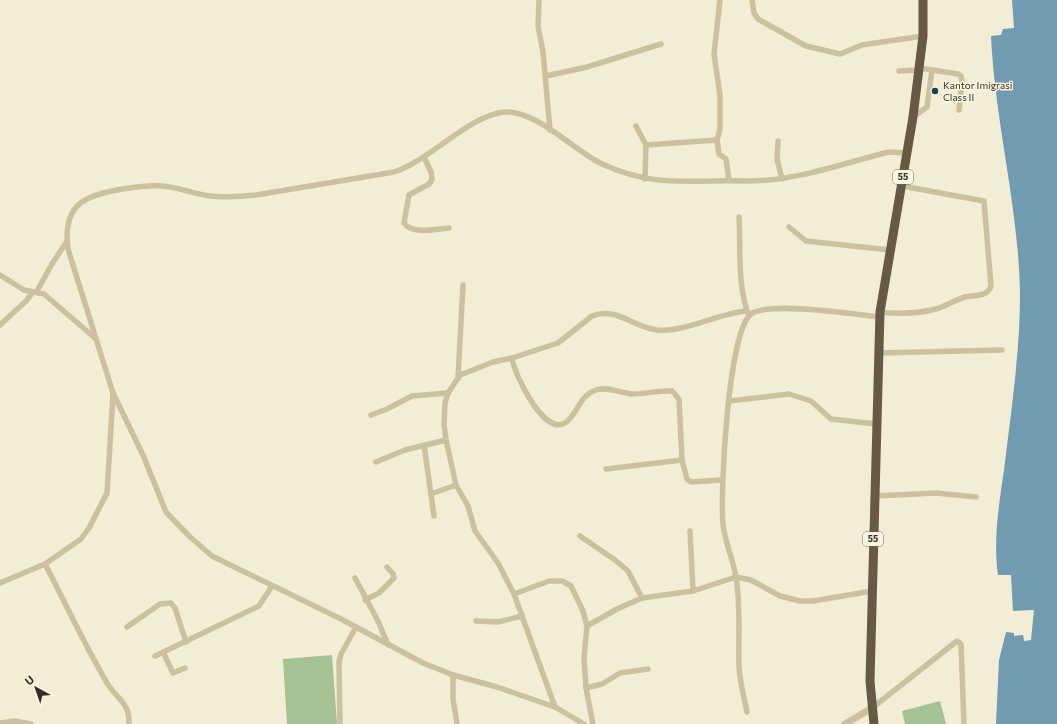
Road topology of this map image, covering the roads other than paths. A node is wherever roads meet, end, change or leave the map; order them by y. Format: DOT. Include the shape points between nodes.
graph roads {
  1 [pos="539,0"];
  2 [pos="720,0"];
  3 [pos="752,0"];
  4 [pos="923,0"];
  5 [pos="923,36"];
  6 [pos="661,44"];
  7 [pos="918,69"];
  8 [pos="932,70"];
  9 [pos="899,71"];
  10 [pos="546,76"];
  11 [pos="958,110"];
  12 [pos="913,118"];
  13 [pos="636,126"];
  14 [pos="550,130"];
  15 [pos="717,140"];
  16 [pos="778,141"];
  17 [pos="646,145"];
  18 [pos="907,153"];
  19 [pos="424,157"];
  20 [pos="782,178"];
  21 [pos="645,179"];
  22 [pos="729,180"];
  23 [pos="902,186"];
  24 [pos="739,217"];
  25 [pos="788,227"];
  26 [pos="449,228"];
  27 [pos="67,241"];
  28 [pos="890,250"];
  29 [pos="0,275"];
  30 [pos="462,285"];
  31 [pos="34,292"];
  32 [pos="748,313"];
  33 [pos="879,315"];
  34 [pos="0,325"];
  35 [pos="96,339"];
  36 [pos="1002,350"];
  37 [pos="877,353"];
  38 [pos="512,358"];
  39 [pos="458,378"];
  40 [pos="113,393"];
  41 [pos="448,393"];
  42 [pos="729,401"];
  43 [pos="371,415"];
  44 [pos="876,424"];
  45 [pos="446,440"];
  46 [pos="424,445"];
  47 [pos="682,460"];
  48 [pos="376,462"];
  49 [pos="606,469"];
  50 [pos="722,480"];
  51 [pos="456,485"];
  52 [pos="431,494"];
  53 [pos="874,496"];
  54 [pos="976,497"];
  55 [pos="434,516"];
  56 [pos="690,531"];
  57 [pos="580,536"];
  58 [pos="45,564"];
  59 [pos="387,567"];
  60 [pos="736,577"];
  61 [pos="355,578"];
  62 [pos="0,583"];
  63 [pos="272,586"];
  64 [pos="693,591"];
  65 [pos="872,591"];
  66 [pos="514,594"];
  67 [pos="642,598"];
  68 [pos="365,600"];
  69 [pos="522,616"];
  70 [pos="476,620"];
  71 [pos="587,626"];
  72 [pos="127,627"];
  73 [pos="356,627"];
  74 [pos="186,642"];
  75 [pos="388,645"];
  76 [pos="163,652"];
  77 [pos="155,656"];
  78 [pos="185,668"];
  79 [pos="648,669"];
  80 [pos="453,675"];
  81 [pos="586,688"];
  82 [pos="555,707"];
  83 [pos="872,708"];
  84 [pos="747,712"];
  85 [pos="0,723"];
  86 [pos="31,724"];
  87 [pos="129,724"];
  88 [pos="340,724"];
  89 [pos="458,724"];
  90 [pos="584,724"];
  91 [pos="593,724"];
  92 [pos="845,724"];
  93 [pos="874,724"];
  94 [pos="964,724"];
  1 -- 10 [label="street" via="538,26"];
  2 -- 15 [label="street" via="714,54 720,96 720,129"];
  3 -- 5 [label="street" via="758,19 806,46 822,50 842,54 862,45"];
  4 -- 5 [label="highway, 55"];
  5 -- 7 [label="highway, 55"];
  6 -- 10 [label="street" via="587,67"];
  7 -- 8 [label="street"];
  7 -- 9 [label="street"];
  7 -- 12 [label="highway, 55"];
  8 -- 11 [label="street" via="961,76"];
  8 -- 12 [label="street" via="927,107"];
  10 -- 14 [label="street"];
  12 -- 18 [label="highway, 55"];
  13 -- 17 [label="street"];
  14 -- 19 [label="street" via="518,114 495,114"];
  14 -- 21 [label="street" via="601,163"];
  15 -- 17 [label="street"];
  15 -- 22 [label="street" via="719,154 726,159"];
  16 -- 20 [label="street" via="777,159"];
  17 -- 21 [label="street"];
  18 -- 20 [label="street" via="889,152"];
  18 -- 23 [label="highway, 55"];
  19 -- 26 [label="street" via="432,180 409,195 404,223 409,228 419,230"];
  19 -- 27 [label="street" via="394,172 256,195 210,196 163,186 135,187 96,194 86,198 75,208 68,223"];
  20 -- 22 [label="street" via="758,181"];
  21 -- 22 [label="street" via="670,182"];
  23 -- 28 [label="highway, 55"];
  23 -- 33 [label="street" via="984,201 991,286 987,292 963,298 937,309"];
  24 -- 32 [label="street" via="741,273"];
  25 -- 28 [label="street" via="806,241"];
  27 -- 31 [label="street"];
  27 -- 35 [label="street"];
  28 -- 33 [label="highway, 55"];
  29 -- 31 [label="street" via="16,286"];
  30 -- 39 [label="street"];
  31 -- 34 [label="street"];
  31 -- 35 [label="street" via="44,294"];
  32 -- 33 [label="street" via="774,308"];
  32 -- 38 [label="street" via="735,312 665,331 645,328 607,312 592,316 563,341"];
  32 -- 42 [label="street" via="732,370"];
  33 -- 37 [label="highway, 55"];
  35 -- 40 [label="street"];
  36 -- 37 [label="street"];
  37 -- 44 [label="highway, 55"];
  38 -- 39 [label="street" via="493,362 464,373"];
  38 -- 47 [label="street" via="520,380 541,414 551,424 566,423 584,398 599,389 631,394 667,391 676,393 679,399"];
  39 -- 41 [label="street"];
  40 -- 58 [label="street" via="104,498 81,538"];
  40 -- 63 [label="street" via="166,512 212,556"];
  41 -- 43 [label="street" via="412,396"];
  41 -- 45 [label="street" via="444,413"];
  42 -- 44 [label="street" via="789,394 811,401 832,419"];
  42 -- 50 [label="street"];
  44 -- 53 [label="highway, 55"];
  45 -- 46 [label="street"];
  45 -- 51 [label="street"];
  46 -- 48 [label="street"];
  46 -- 52 [label="street"];
  47 -- 49 [label="street"];
  47 -- 50 [label="street" via="689,481"];
  50 -- 60 [label="street" via="723,525"];
  51 -- 52 [label="street"];
  51 -- 66 [label="street" via="468,506 475,531 498,562"];
  52 -- 55 [label="street"];
  53 -- 54 [label="street" via="936,493"];
  53 -- 65 [label="highway, 55"];
  56 -- 64 [label="street"];
  57 -- 67 [label="street" via="628,571"];
  58 -- 62 [label="street"];
  58 -- 87 [label="street" via="94,661 128,710"];
  59 -- 68 [label="street" via="394,578 379,593"];
  60 -- 64 [label="street"];
  60 -- 65 [label="street" via="752,580 780,596 800,601"];
  60 -- 84 [label="street" via="739,669"];
  61 -- 68 [label="street"];
  63 -- 73 [label="street"];
  63 -- 74 [label="street" via="259,606"];
  64 -- 67 [label="street"];
  65 -- 83 [label="highway, 55"];
  66 -- 69 [label="street"];
  66 -- 71 [label="street" via="549,581 566,582 578,598"];
  67 -- 71 [label="street"];
  68 -- 75 [label="street" via="378,621"];
  69 -- 70 [label="street" via="498,622"];
  69 -- 82 [label="street"];
  71 -- 81 [label="street" via="584,658"];
  72 -- 74 [label="street" via="160,604 171,603"];
  73 -- 75 [label="street"];
  73 -- 88 [label="street" via="339,657"];
  74 -- 76 [label="street"];
  75 -- 80 [label="street"];
  76 -- 77 [label="street"];
  76 -- 78 [label="street" via="173,673"];
  79 -- 81 [label="street" via="620,673 602,684"];
  80 -- 82 [label="street"];
  80 -- 89 [label="street" via="453,699"];
  81 -- 91 [label="street"];
  82 -- 90 [label="street"];
  83 -- 92 [label="street"];
  83 -- 93 [label="highway, 55"];
  83 -- 94 [label="street" via="957,641 961,644"];
  85 -- 86 [label="street" via="15,721"];
}
